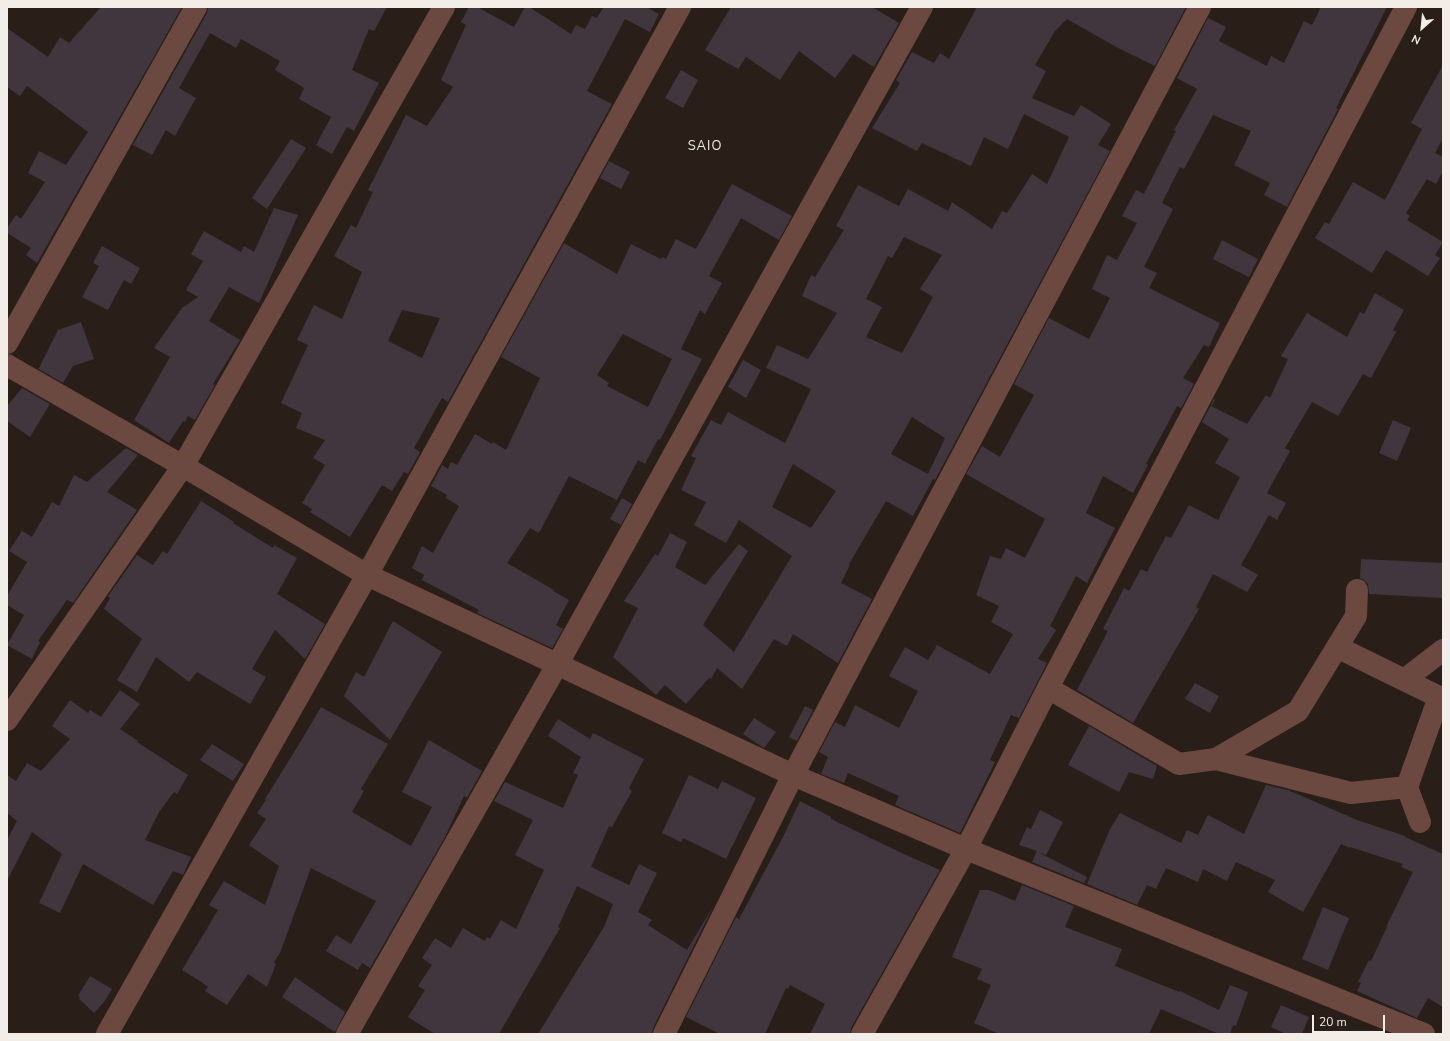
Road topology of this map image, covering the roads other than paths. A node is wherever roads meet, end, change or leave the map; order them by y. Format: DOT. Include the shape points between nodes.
graph roads {
  1 [pos="196,7"];
  2 [pos="444,7"];
  3 [pos="680,7"];
  4 [pos="922,7"];
  5 [pos="1200,7"];
  6 [pos="1406,7"];
  7 [pos="7,343"];
  8 [pos="7,365"];
  9 [pos="183,466"];
  10 [pos="367,575"];
  11 [pos="1357,590"];
  12 [pos="1337,647"];
  13 [pos="1443,650"];
  14 [pos="557,665"];
  15 [pos="1404,680"];
  16 [pos="1048,688"];
  17 [pos="7,720"];
  18 [pos="1216,759"];
  19 [pos="793,775"];
  20 [pos="1407,787"];
  21 [pos="1420,822"];
  22 [pos="966,850"];
  23 [pos="107,1034"];
  24 [pos="347,1034"];
  25 [pos="664,1034"];
  26 [pos="862,1034"];
  27 [pos="1424,1034"];
  1 -- 7 [label="street"];
  2 -- 9 [label="street"];
  3 -- 10 [label="street"];
  4 -- 14 [label="street"];
  5 -- 19 [label="street"];
  6 -- 16 [label="street"];
  8 -- 9 [label="street"];
  9 -- 10 [label="street"];
  9 -- 17 [label="street"];
  10 -- 14 [label="street"];
  10 -- 23 [label="street"];
  11 -- 12 [label="street" via="1356,616"];
  12 -- 15 [label="street"];
  12 -- 18 [label="street" via="1298,711"];
  13 -- 15 [label="street"];
  14 -- 19 [label="street"];
  14 -- 24 [label="street"];
  15 -- 20 [label="street" via="1439,697"];
  16 -- 18 [label="street" via="1179,764"];
  16 -- 22 [label="street"];
  18 -- 20 [label="street" via="1351,793"];
  19 -- 22 [label="street"];
  19 -- 25 [label="street"];
  20 -- 21 [label="street"];
  22 -- 26 [label="street"];
  22 -- 27 [label="street"];
}
